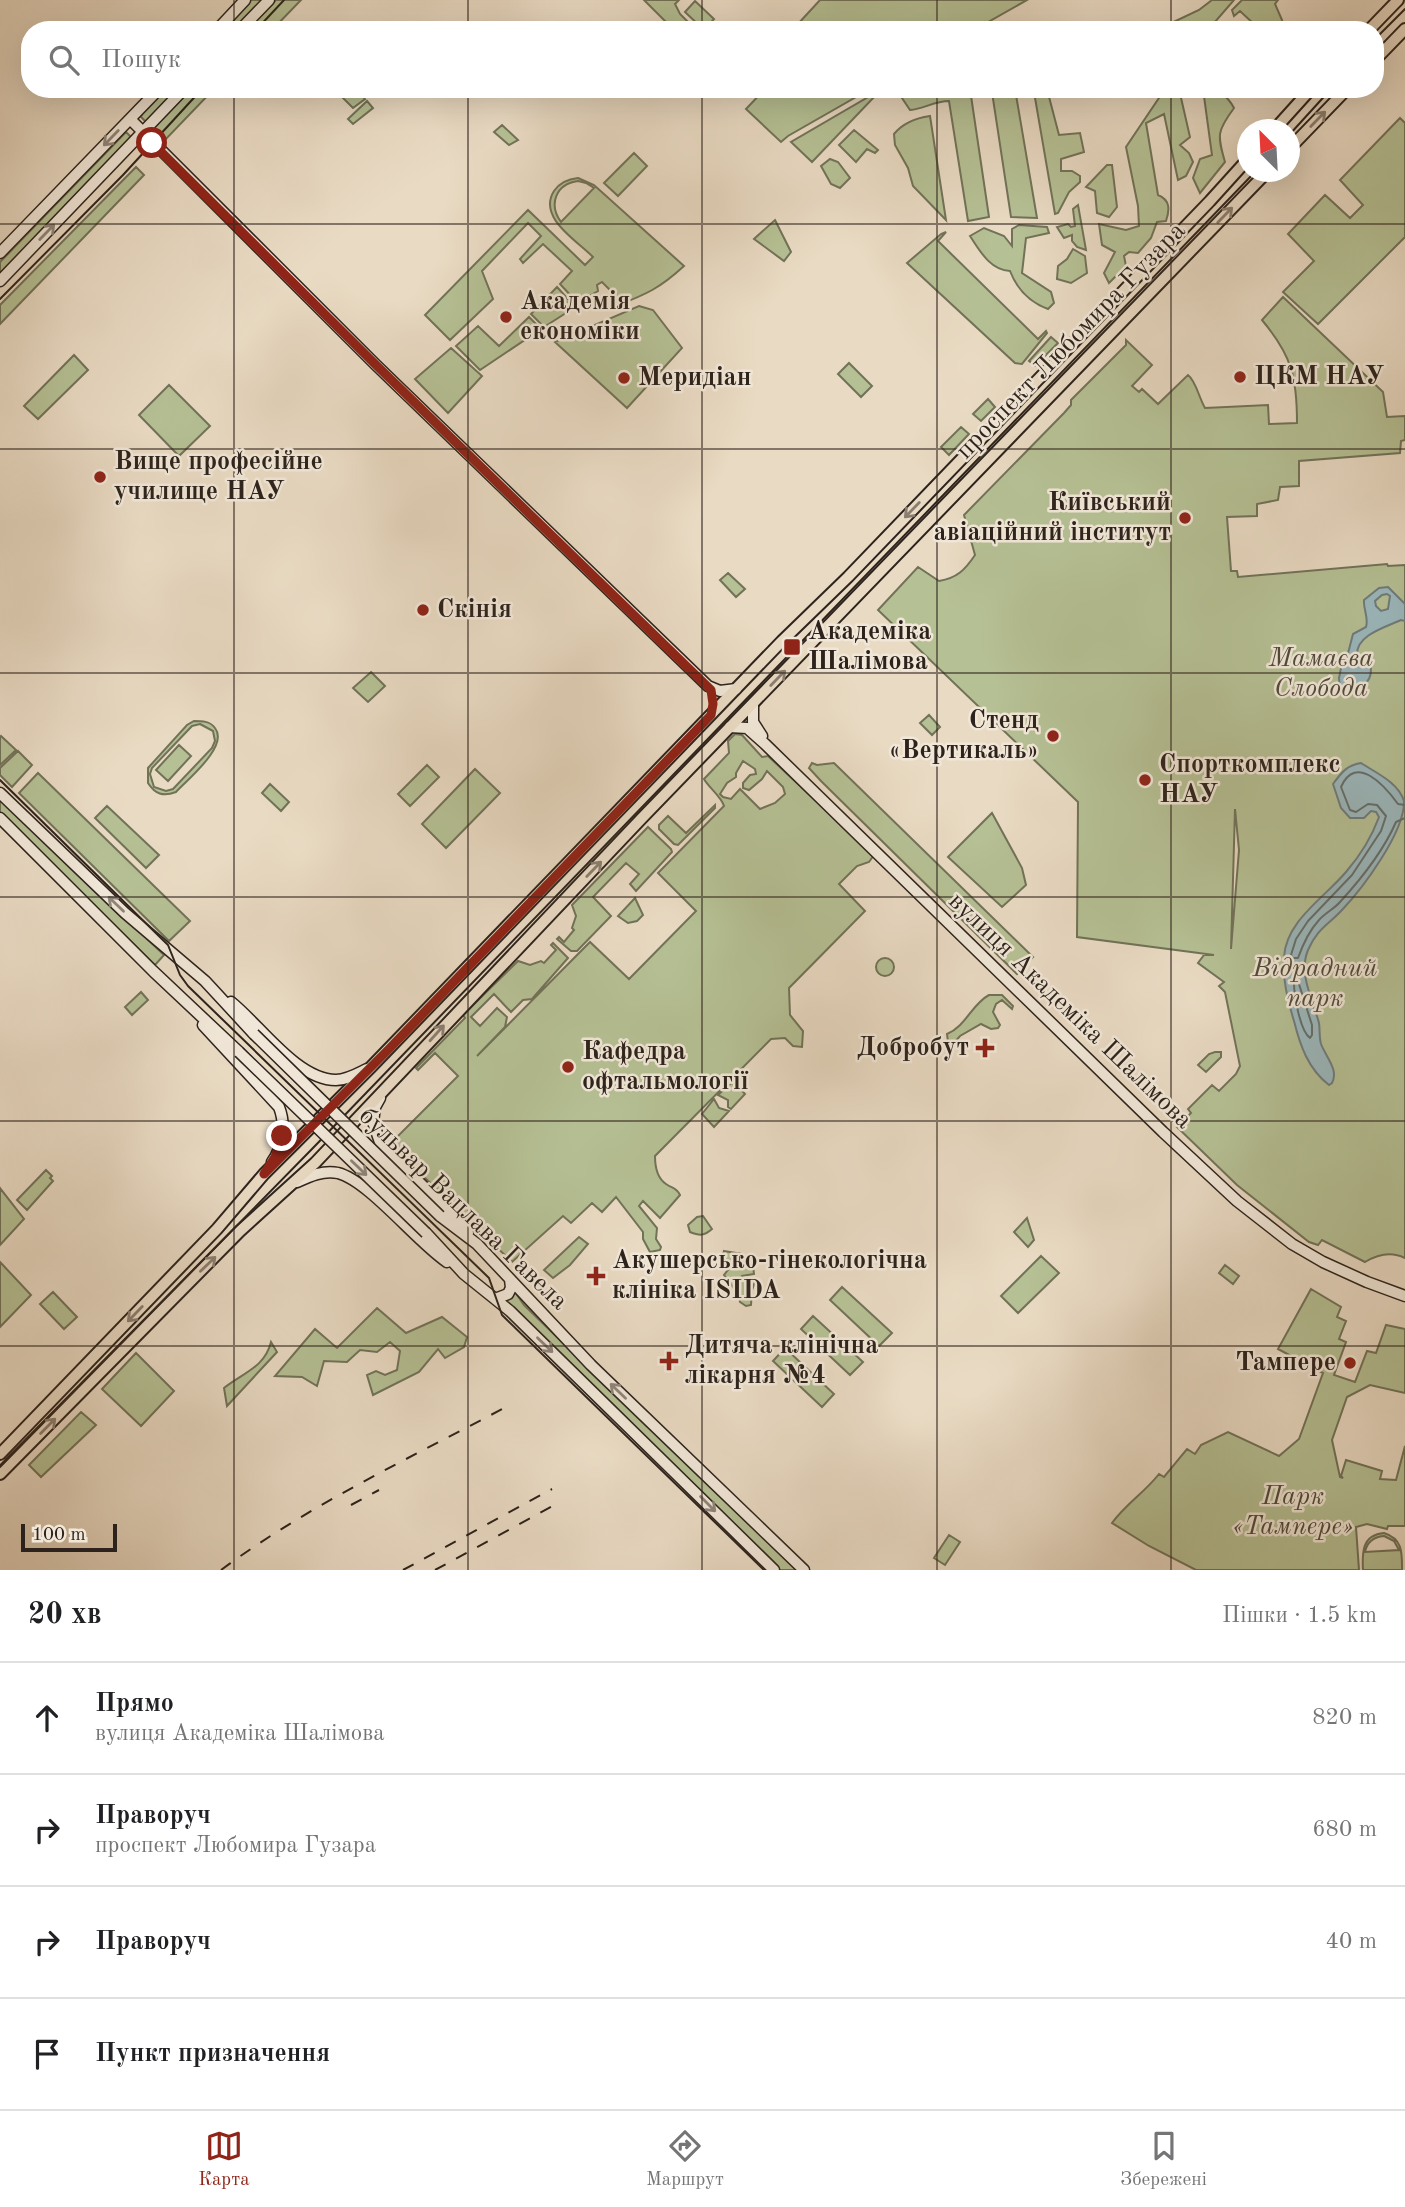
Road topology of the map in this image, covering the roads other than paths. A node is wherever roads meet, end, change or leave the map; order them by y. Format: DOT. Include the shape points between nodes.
graph roads {
  1 [pos="245,0"];
  2 [pos="269,0"];
  3 [pos="1398,0"];
  4 [pos="225,21"];
  5 [pos="249,21"];
  6 [pos="1377,21"];
  7 [pos="1405,29"];
  8 [pos="1384,51"];
  9 [pos="151,98"];
  10 [pos="175,98"];
  11 [pos="1303,98"];
  12 [pos="1338,98"];
  13 [pos="1284,119"];
  14 [pos="130,120"];
  15 [pos="142,133"];
  16 [pos="1300,138"];
  17 [pos="1237,171"];
  18 [pos="1257,182"];
  19 [pos="0,253"];
  20 [pos="0,281"];
  21 [pos="736,689"];
  22 [pos="711,690"];
  23 [pos="754,704"];
  24 [pos="711,715"];
  25 [pos="730,727"];
  26 [pos="0,793"];
  27 [pos="0,818"];
  28 [pos="205,981"];
  29 [pos="176,992"];
  30 [pos="371,1067"];
  31 [pos="391,1084"];
  32 [pos="264,1174"];
  33 [pos="287,1187"];
  34 [pos="477,1244"];
  35 [pos="464,1274"];
  36 [pos="509,1277"];
  37 [pos="1405,1294"];
  38 [pos="495,1299"];
  39 [pos="0,1454"];
  40 [pos="0,1474"];
  41 [pos="774,1570"];
  42 [pos="804,1570"];
  1 -- 4 [label="main road"];
  2 -- 5 [label="main road"];
  3 -- 6 [label="main road"];
  7 -- 8 [label="main road"];
  9 -- 14 [label="main road"];
  10 -- 15 [label="main road"];
  11 -- 13 [label="main road"];
  16 -- 12 [label="main road, one-way"];
  14 -- 15 [label="main road"];
  14 -- 19 [label="main road, one-way"];
  20 -- 15 [label="main road, one-way"];
  15 -- 22 [label="main road"];
  17 -- 21 [label="main road, проспект Любомира Гузара, one-way"];
  23 -- 18 [label="main road, проспект Любомира Гузара, one-way"];
  21 -- 22 [label="main road"];
  21 -- 24 [label="main road, проспект Любомира Гузара"];
  22 -- 24 [label="main road"];
  23 -- 25 [label="main road, проспект Любомира Гузара"];
  23 -- 37 [label="main road, вулиця Академіка Шалімова" via="753,722 762,736 1245,1205 1317,1255"];
  24 -- 30 [label="main road, проспект Любомира Гузара"];
  31 -- 25 [label="main road, проспект Любомира Гузара, one-way"];
  25 -- 37 [label="main road, вулиця Академіка Шалімова" via="747,728 756,736 1163,1132 1262,1222 1323,1262"];
  28 -- 26 [label="main road, бульвар Вацлава Гавела, one-way" via="125,913"];
  27 -- 29 [label="main road, бульвар Вацлава Гавела"];
  28 -- 30 [label="main road" via="310,1073 336,1080"];
  28 -- 34 [label="main road, бульвар Вацлава Гавела, bridge" via="440,1216"];
  29 -- 32 [label="main road" via="279,1107 282,1136"];
  29 -- 35 [label="main road, бульвар Вацлава Гавела, one-way, bridge"];
  30 -- 32 [label="main road, проспект Любомира Гузара"];
  31 -- 33 [label="main road, проспект Любомира Гузара"];
  31 -- 34 [label="main road" via="375,1107 378,1139"];
  32 -- 39 [label="main road, проспект Любомира Гузара, one-way" via="217,1229"];
  33 -- 35 [label="main road" via="321,1173 345,1175 432,1252"];
  40 -- 33 [label="main road, проспект Любомира Гузара, one-way"];
  34 -- 36 [label="main road, бульвар Вацлава Гавела"];
  35 -- 38 [label="main road, бульвар Вацлава Гавела"];
  36 -- 38 [label="main road" via="510,1292"];
  42 -- 36 [label="main road, бульвар Вацлава Гавела, one-way" via="591,1365"];
  38 -- 41 [label="main road, бульвар Вацлава Гавела, one-way"];
}
